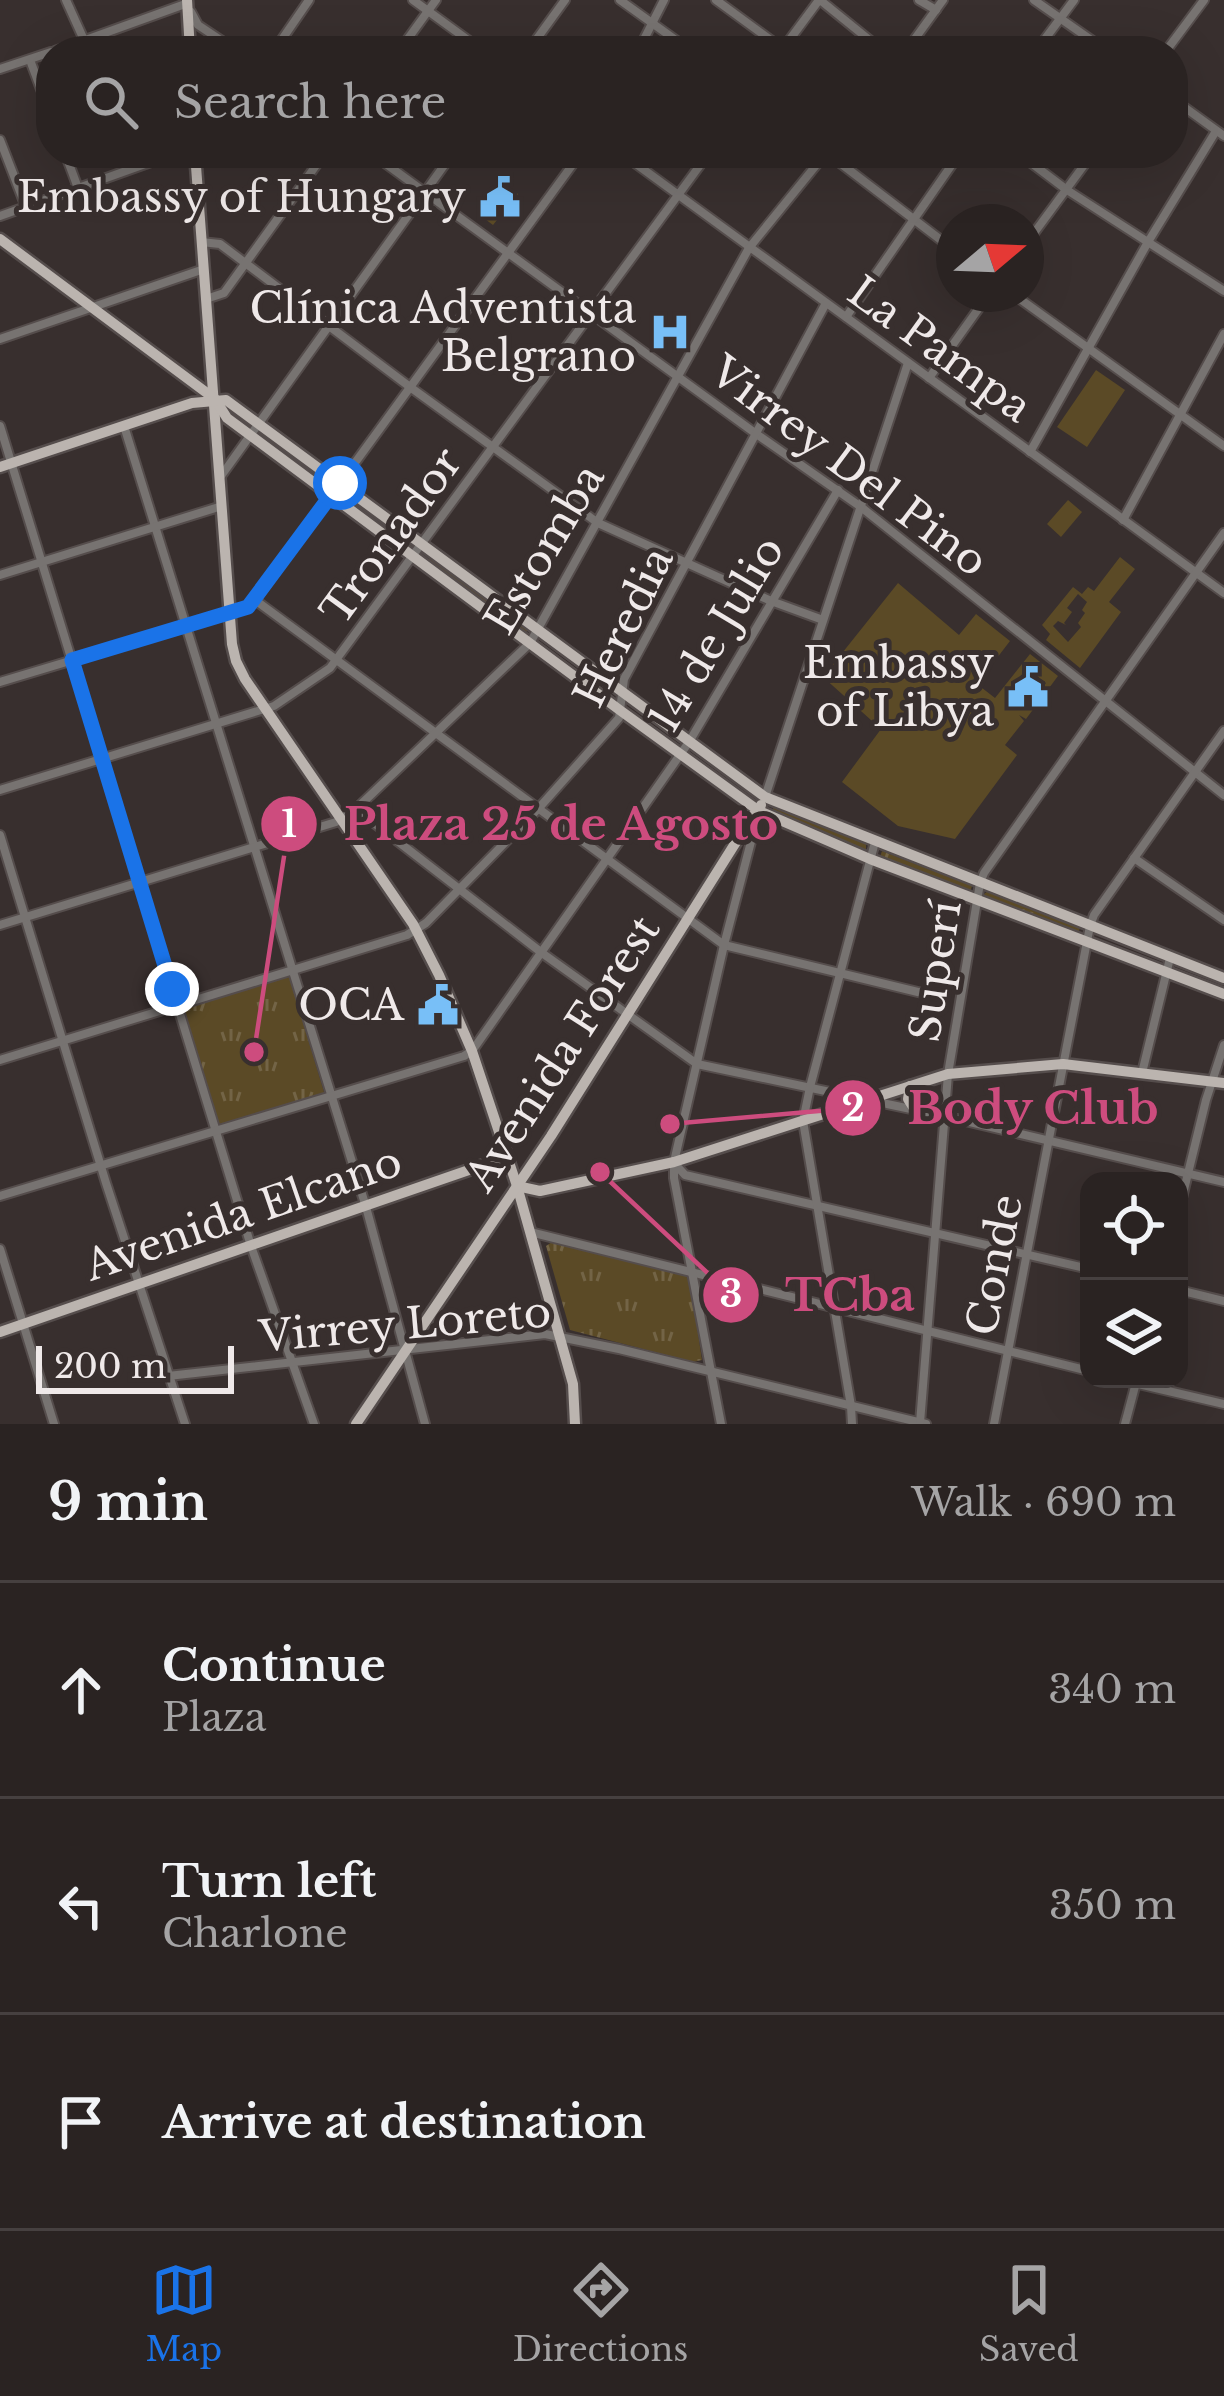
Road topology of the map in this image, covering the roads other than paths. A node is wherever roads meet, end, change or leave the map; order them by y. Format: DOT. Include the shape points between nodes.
graph roads {
  1 [pos="66,0"];
  2 [pos="310,0"];
  3 [pos="413,0"];
  4 [pos="436,0"];
  5 [pos="565,0"];
  6 [pos="620,0"];
  7 [pos="664,0"];
  8 [pos="716,0"];
  9 [pos="819,0"];
  10 [pos="919,0"];
  11 [pos="943,0"];
  12 [pos="1034,0"];
  13 [pos="1074,0"];
  14 [pos="1204,0"];
  15 [pos="188,2"];
  16 [pos="936,10"];
  17 [pos="428,11"];
  18 [pos="1060,18"];
  19 [pos="652,23"];
  20 [pos="82,36"];
  21 [pos="96,36"];
  22 [pos="189,36"];
  23 [pos="214,36"];
  24 [pos="285,36"];
  25 [pos="410,36"];
  26 [pos="462,36"];
  27 [pos="539,36"];
  28 [pos="646,36"];
  29 [pos="670,36"];
  30 [pos="764,36"];
  31 [pos="792,36"];
  32 [pos="865,36"];
  33 [pos="917,36"];
  34 [pos="1047,36"];
  35 [pos="1086,36"];
  36 [pos="1177,36"];
  37 [pos="36,58"];
  38 [pos="30,60"];
  39 [pos="0,70"];
  40 [pos="36,76"];
  41 [pos="1188,110"];
  42 [pos="1220,134"];
  43 [pos="0,140"];
  44 [pos="71,168"];
  45 [pos="131,168"];
  46 [pos="196,168"];
  47 [pos="315,168"];
  48 [pos="391,168"];
  49 [pos="442,168"];
  50 [pos="570,168"];
  51 [pos="641,168"];
  52 [pos="698,168"];
  53 [pos="814,168"];
  54 [pos="846,168"];
  55 [pos="950,168"];
  56 [pos="1038,168"];
  57 [pos="1082,168"];
  58 [pos="78,188"];
  59 [pos="1067,190"];
  60 [pos="424,192"];
  61 [pos="678,196"];
  62 [pos="26,207"];
  63 [pos="0,217"];
  64 [pos="914,219"];
  65 [pos="1044,220"];
  66 [pos="936,236"];
  67 [pos="0,239"];
  68 [pos="201,242"];
  69 [pos="1148,242"];
  70 [pos="749,248"];
  71 [pos="508,254"];
  72 [pos="246,264"];
  73 [pos="204,269"];
  74 [pos="1224,291"];
  75 [pos="206,298"];
  76 [pos="826,303"];
  77 [pos="91,308"];
  78 [pos="976,312"];
  79 [pos="1038,312"];
  80 [pos="590,314"];
  81 [pos="846,317"];
  82 [pos="329,326"];
  83 [pos="1224,334"];
  84 [pos="0,339"];
  85 [pos="1089,348"];
  86 [pos="908,363"];
  87 [pos="679,376"];
  88 [pos="929,378"];
  89 [pos="410,387"];
  90 [pos="214,399"];
  91 [pos="1180,416"];
  92 [pos="259,423"];
  93 [pos="124,425"];
  94 [pos="0,426"];
  95 [pos="754,433"];
  96 [pos="250,435"];
  97 [pos="494,446"];
  98 [pos="1224,446"];
  99 [pos="1030,452"];
  100 [pos="6,465"];
  101 [pos="220,477"];
  102 [pos="340,483"];
  103 [pos="838,490"];
  104 [pos="332,495"];
  105 [pos="222,506"];
  106 [pos="861,506"];
  107 [pos="1123,520"];
  108 [pos="598,523"];
  109 [pos="157,527"];
  110 [pos="1224,533"];
  111 [pos="422,544"];
  112 [pos="412,557"];
  113 [pos="43,562"];
  114 [pos="687,564"];
  115 [pos="1196,573"];
  116 [pos="0,575"];
  117 [pos="1224,593"];
  118 [pos="255,600"];
  119 [pos="771,601"];
  120 [pos="230,613"];
  121 [pos="823,620"];
  122 [pos="187,625"];
  123 [pos="540,629"];
  124 [pos="530,643"];
  125 [pos="72,660"];
  126 [pos="338,661"];
  127 [pos="0,682"];
  128 [pos="622,692"];
  129 [pos="1106,702"];
  130 [pos="266,709"];
  131 [pos="620,711"];
  132 [pos="218,723"];
  133 [pos="1224,731"];
  134 [pos="437,733"];
  135 [pos="689,742"];
  136 [pos="680,755"];
  137 [pos="103,758"];
  138 [pos="1194,772"];
  139 [pos="0,790"];
  140 [pos="1224,795"];
  141 [pos="765,797"];
  142 [pos="356,809"];
  143 [pos="538,809"];
  144 [pos="759,811"];
  145 [pos="341,820"];
  146 [pos="0,835"];
  147 [pos="753,838"];
  148 [pos="736,842"];
  149 [pos="875,842"];
  150 [pos="254,847"];
  151 [pos="1134,858"];
  152 [pos="870,859"];
  153 [pos="607,860"];
  154 [pos="980,883"];
  155 [pos="140,884"];
  156 [pos="460,888"];
  157 [pos="977,899"];
  158 [pos="26,917"];
  159 [pos="687,919"];
  160 [pos="1224,920"];
  161 [pos="0,925"];
  162 [pos="1090,926"];
  163 [pos="417,930"];
  164 [pos="1088,942"];
  165 [pos="724,945"];
  166 [pos="542,953"];
  167 [pos="1170,958"];
  168 [pos="292,970"];
  169 [pos="840,972"];
  170 [pos="1165,973"];
  171 [pos="1224,978"];
  172 [pos="922,993"];
  173 [pos="1224,994"];
  174 [pos="177,1006"];
  175 [pos="628,1015"];
  176 [pos="62,1040"];
  177 [pos="1224,1045"];
  178 [pos="472,1051"];
  179 [pos="0,1060"];
  180 [pos="697,1064"];
  181 [pos="1063,1064"];
  182 [pos="948,1074"];
  183 [pos="1142,1075"];
  184 [pos="1218,1083"];
  185 [pos="910,1086"];
  186 [pos="810,1087"];
  187 [pos="330,1096"];
  188 [pos="869,1099"];
  189 [pos="915,1110"];
  190 [pos="944,1116"];
  191 [pos="803,1120"];
  192 [pos="216,1130"];
  193 [pos="1049,1140"];
  194 [pos="508,1160"];
  195 [pos="674,1162"];
  196 [pos="101,1166"];
  197 [pos="1180,1172"];
  198 [pos="1188,1174"];
  199 [pos="1224,1183"];
  200 [pos="517,1186"];
  201 [pos="0,1196"];
  202 [pos="819,1205"];
  203 [pos="366,1207"];
  204 [pos="530,1232"];
  205 [pos="936,1233"];
  206 [pos="251,1246"];
  207 [pos="0,1250"];
  208 [pos="1027,1255"];
  209 [pos="1080,1267"];
  210 [pos="692,1270"];
  211 [pos="138,1285"];
  212 [pos="1188,1292"];
  213 [pos="1224,1301"];
  214 [pos="836,1310"];
  215 [pos="24,1323"];
  216 [pos="928,1330"];
  217 [pos="0,1332"];
  218 [pos="560,1335"];
  219 [pos="1007,1350"];
  220 [pos="406,1351"];
  221 [pos="292,1364"];
  222 [pos="1080,1370"];
  223 [pos="711,1371"];
  224 [pos="168,1376"];
  225 [pos="1134,1388"];
  226 [pos="1160,1388"];
  227 [pos="1224,1404"];
  228 [pos="851,1406"];
  229 [pos="923,1423"];
  230 [pos="55,1424"];
  231 [pos="184,1424"];
  232 [pos="314,1424"];
  233 [pos="356,1424"];
  234 [pos="425,1424"];
  235 [pos="575,1424"];
  236 [pos="721,1424"];
  237 [pos="852,1424"];
  238 [pos="994,1424"];
  239 [pos="1125,1424"];
  1 -- 20 [label="street"];
  2 -- 24 [label="street"];
  3 -- 17 [label="street"];
  4 -- 17 [label="street"];
  5 -- 27 [label="street"];
  6 -- 19 [label="street"];
  7 -- 19 [label="street"];
  8 -- 30 [label="street"];
  9 -- 31 [label="street"];
  9 -- 32 [label="street"];
  10 -- 16 [label="street"];
  11 -- 16 [label="street"];
  12 -- 18 [label="street"];
  13 -- 18 [label="street"];
  14 -- 36 [label="street"];
  15 -- 21 [label="street"];
  15 -- 22 [label="main road"];
  15 -- 23 [label="street" via="198,25"];
  16 -- 33 [label="street"];
  17 -- 25 [label="street"];
  17 -- 26 [label="street"];
  18 -- 34 [label="street"];
  18 -- 35 [label="street"];
  19 -- 28 [label="street"];
  19 -- 29 [label="street"];
  37 -- 38 [label="street"];
  38 -- 39 [label="street"];
  38 -- 40 [label="street"];
  41 -- 42 [label="street"];
  42 -- 69 [label="street"];
  43 -- 62 [label="street"];
  44 -- 58 [label="street"];
  45 -- 58 [label="street"];
  46 -- 68 [label="main road"];
  47 -- 72 [label="street"];
  48 -- 60 [label="street, Virrey Del Pino"];
  49 -- 60 [label="street"];
  50 -- 71 [label="street"];
  51 -- 61 [label="street, La Pampa"];
  52 -- 61 [label="street, Tronador"];
  53 -- 70 [label="street, Estomba"];
  54 -- 64 [label="street"];
  55 -- 64 [label="street"];
  56 -- 59 [label="street"];
  57 -- 59 [label="street"];
  58 -- 62 [label="street"];
  59 -- 65 [label="street"];
  59 -- 69 [label="street"];
  60 -- 71 [label="street, Virrey Del Pino"];
  60 -- 82 [label="street"];
  61 -- 70 [label="street, La Pampa"];
  61 -- 80 [label="street, Tronador"];
  62 -- 63 [label="street"];
  64 -- 66 [label="street"];
  64 -- 81 [label="street"];
  67 -- 77 [label="main road"];
  68 -- 72 [label="street" via="220,244"];
  68 -- 73 [label="main road"];
  69 -- 74 [label="street"];
  69 -- 85 [label="street"];
  70 -- 76 [label="street, La Pampa"];
  70 -- 87 [label="street, Estomba"];
  71 -- 80 [label="street, Virrey Del Pino"];
  71 -- 89 [label="street"];
  72 -- 75 [label="street" via="224,293"];
  72 -- 82 [label="street"];
  73 -- 75 [label="main road"];
  73 -- 77 [label="street"];
  75 -- 90 [label="main road"];
  76 -- 81 [label="street, La Pampa"];
  76 -- 95 [label="street, Heredia"];
  77 -- 84 [label="street"];
  77 -- 90 [label="main road"];
  78 -- 88 [label="street"];
  79 -- 85 [label="street"];
  80 -- 87 [label="street, Virrey Del Pino"];
  80 -- 97 [label="street, Tronador"];
  81 -- 86 [label="street, La Pampa"];
  82 -- 89 [label="street"];
  82 -- 92 [label="street"];
  83 -- 91 [label="street"];
  85 -- 91 [label="street"];
  85 -- 99 [label="street"];
  86 -- 88 [label="street, La Pampa"];
  86 -- 106 [label="street, Avenida Forest"];
  87 -- 95 [label="street, Virrey Del Pino"];
  87 -- 108 [label="street, Estomba"];
  88 -- 99 [label="street, La Pampa"];
  89 -- 97 [label="street"];
  89 -- 102 [label="street"];
  90 -- 92 [label="main road"];
  90 -- 93 [label="main road"];
  90 -- 96 [label="main road"];
  90 -- 101 [label="main road"];
  91 -- 98 [label="street"];
  91 -- 107 [label="street"];
  92 -- 96 [label="street"];
  92 -- 102 [label="main road"];
  93 -- 100 [label="main road"];
  93 -- 109 [label="street"];
  94 -- 100 [label="street"];
  95 -- 103 [label="street, Virrey Del Pino"];
  95 -- 114 [label="street, Heredia"];
  96 -- 101 [label="street"];
  96 -- 104 [label="main road"];
  97 -- 108 [label="street"];
  97 -- 111 [label="street, Tronador"];
  99 -- 107 [label="street, La Pampa"];
  100 -- 113 [label="street"];
  101 -- 105 [label="main road"];
  102 -- 104 [label="street"];
  102 -- 111 [label="main road"];
  103 -- 106 [label="street, Virrey Del Pino"];
  103 -- 119 [label="street, 14 de Julio"];
  104 -- 112 [label="main road"];
  104 -- 118 [label="street"];
  105 -- 109 [label="street"];
  105 -- 120 [label="main road"];
  106 -- 121 [label="street, Avenida Forest"];
  106 -- 129 [label="street, Virrey Del Pino"];
  107 -- 115 [label="street, La Pampa"];
  108 -- 114 [label="street"];
  108 -- 123 [label="street, Estomba"];
  109 -- 113 [label="street"];
  109 -- 122 [label="street"];
  110 -- 115 [label="street, Superí"];
  111 -- 112 [label="street, Tronador"];
  111 -- 123 [label="main road"];
  112 -- 124 [label="main road"];
  112 -- 126 [label="street, Tronador"];
  113 -- 116 [label="street"];
  113 -- 125 [label="street"];
  114 -- 119 [label="street"];
  114 -- 128 [label="street, Heredia"];
  115 -- 117 [label="street, La Pampa"];
  115 -- 129 [label="street, Superí"];
  118 -- 120 [label="street"];
  118 -- 126 [label="street"];
  119 -- 121 [label="street"];
  119 -- 135 [label="street, 14 de Julio"];
  120 -- 122 [label="street"];
  120 -- 130 [label="main road" via="236,661"];
  121 -- 141 [label="street, Avenida Forest"];
  122 -- 125 [label="street"];
  122 -- 132 [label="street"];
  123 -- 124 [label="street, Estomba"];
  123 -- 128 [label="main road"];
  124 -- 131 [label="main road"];
  124 -- 134 [label="street, Estomba"];
  125 -- 127 [label="street"];
  125 -- 137 [label="street"];
  126 -- 130 [label="street, Tronador"];
  126 -- 134 [label="street"];
  128 -- 131 [label="street, Heredia"];
  128 -- 135 [label="main road"];
  129 -- 138 [label="street, Virrey Del Pino"];
  129 -- 154 [label="street, Superí"];
  130 -- 132 [label="street, Tronador"];
  130 -- 145 [label="main road"];
  131 -- 136 [label="main road"];
  131 -- 143 [label="street, Heredia"];
  132 -- 137 [label="street, Tronador"];
  132 -- 150 [label="street"];
  133 -- 138 [label="street, Conde"];
  134 -- 142 [label="street, Estomba"];
  134 -- 143 [label="street"];
  135 -- 136 [label="street, 14 de Julio"];
  135 -- 141 [label="main road"];
  136 -- 144 [label="main road"];
  136 -- 153 [label="street, 14 de Julio"];
  137 -- 139 [label="street, Tronador"];
  137 -- 155 [label="street"];
  138 -- 140 [label="street, Virrey Del Pino"];
  138 -- 151 [label="street, Conde"];
  141 -- 144 [label="main road, Avenida Forest"];
  141 -- 149 [label="main road"];
  142 -- 145 [label="street, Estomba"];
  142 -- 156 [label="street"];
  143 -- 153 [label="street"];
  143 -- 156 [label="street, Heredia"];
  144 -- 147 [label="street"];
  144 -- 148 [label="main road, Avenida Forest"];
  144 -- 152 [label="main road"];
  145 -- 150 [label="street, Estomba"];
  145 -- 163 [label="main road"];
  146 -- 158 [label="street"];
  147 -- 148 [label="main road"];
  147 -- 165 [label="street"];
  148 -- 159 [label="main road, Avenida Forest"];
  149 -- 152 [label="street"];
  149 -- 154 [label="main road"];
  150 -- 155 [label="street, Estomba"];
  150 -- 168 [label="street"];
  151 -- 160 [label="street"];
  151 -- 162 [label="street, Conde"];
  152 -- 157 [label="main road"];
  152 -- 169 [label="street"];
  153 -- 159 [label="street"];
  153 -- 166 [label="street, 14 de Julio"];
  154 -- 157 [label="street, Superí"];
  154 -- 162 [label="main road"];
  155 -- 158 [label="street, Estomba"];
  155 -- 174 [label="street"];
  156 -- 163 [label="street, Heredia"];
  156 -- 166 [label="street"];
  157 -- 164 [label="main road"];
  157 -- 182 [label="street, Superí"];
  158 -- 161 [label="street, Estomba"];
  158 -- 176 [label="street"];
  159 -- 165 [label="street"];
  159 -- 175 [label="main road, Avenida Forest"];
  162 -- 164 [label="street, Conde"];
  162 -- 167 [label="main road"];
  163 -- 168 [label="street, Heredia"];
  163 -- 178 [label="main road"];
  164 -- 170 [label="main road"];
  164 -- 181 [label="street, Conde"];
  165 -- 169 [label="street"];
  165 -- 180 [label="street"];
  166 -- 175 [label="street"];
  166 -- 178 [label="street, 14 de Julio"];
  167 -- 170 [label="street"];
  167 -- 171 [label="main road"];
  168 -- 174 [label="street, Heredia"];
  168 -- 187 [label="street"];
  169 -- 172 [label="street"];
  169 -- 186 [label="street"];
  170 -- 173 [label="main road"];
  170 -- 183 [label="street"];
  174 -- 176 [label="street, Heredia"];
  174 -- 192 [label="street"];
  175 -- 180 [label="street"];
  175 -- 200 [label="main road, Avenida Forest"];
  176 -- 179 [label="street, Heredia"];
  176 -- 196 [label="street"];
  177 -- 184 [label="street"];
  178 -- 187 [label="street"];
  178 -- 194 [label="main road"];
  180 -- 186 [label="street"];
  180 -- 195 [label="street"];
  181 -- 182 [label="main road"];
  181 -- 183 [label="main road"];
  181 -- 193 [label="street, Conde"];
  182 -- 185 [label="main road"];
  182 -- 190 [label="street, Superí"];
  183 -- 184 [label="main road"];
  184 -- 198 [label="street"];
  185 -- 188 [label="main road"];
  185 -- 189 [label="main road"];
  186 -- 188 [label="street"];
  186 -- 191 [label="street"];
  187 -- 192 [label="street"];
  187 -- 203 [label="street"];
  188 -- 189 [label="street"];
  188 -- 191 [label="main road"];
  189 -- 190 [label="street"];
  190 -- 193 [label="street"];
  190 -- 205 [label="street, Superí"];
  191 -- 195 [label="main road"];
  191 -- 202 [label="street"];
  192 -- 196 [label="street"];
  192 -- 206 [label="street"];
  193 -- 197 [label="street"];
  193 -- 208 [label="street, Conde"];
  194 -- 200 [label="main road"];
  194 -- 203 [label="main road, Avenida Elcano"];
  195 -- 200 [label="main road" via="540,1191"];
  195 -- 202 [label="street" via="685,1175"];
  195 -- 210 [label="street"];
  196 -- 201 [label="street"];
  196 -- 211 [label="street"];
  198 -- 199 [label="street"];
  200 -- 204 [label="main road"];
  200 -- 220 [label="main road, Avenida Forest"];
  202 -- 205 [label="street"];
  202 -- 214 [label="street"];
  203 -- 206 [label="main road, Avenida Elcano"];
  203 -- 220 [label="street"];
  204 -- 210 [label="street"];
  204 -- 218 [label="main road"];
  205 -- 208 [label="street"];
  205 -- 216 [label="street, Superí"];
  206 -- 211 [label="main road, Avenida Elcano"];
  206 -- 221 [label="street"];
  207 -- 215 [label="street"];
  208 -- 209 [label="street"];
  208 -- 219 [label="street, Conde"];
  210 -- 214 [label="street"];
  210 -- 223 [label="street"];
  211 -- 215 [label="main road, Avenida Elcano"];
  211 -- 224 [label="street"];
  212 -- 213 [label="street"];
  214 -- 216 [label="street"];
  214 -- 228 [label="street"];
  215 -- 217 [label="main road, Avenida Elcano"];
  215 -- 230 [label="street"];
  216 -- 219 [label="street"];
  216 -- 229 [label="street, Superí"];
  218 -- 220 [label="street, Virrey Loreto"];
  218 -- 223 [label="street, Virrey Loreto"];
  218 -- 235 [label="main road"];
  219 -- 222 [label="street"];
  219 -- 238 [label="street, Conde"];
  220 -- 221 [label="street, Virrey Loreto"];
  220 -- 233 [label="main road, Avenida Forest"];
  220 -- 234 [label="street"];
  221 -- 224 [label="street, Virrey Loreto"];
  221 -- 232 [label="street"];
  223 -- 228 [label="street, Virrey Loreto"];
  223 -- 236 [label="street"];
  224 -- 231 [label="street"];
  225 -- 239 [label="street"];
  226 -- 227 [label="street"];
  228 -- 229 [label="street, Virrey Loreto"];
  228 -- 237 [label="street"];
}
